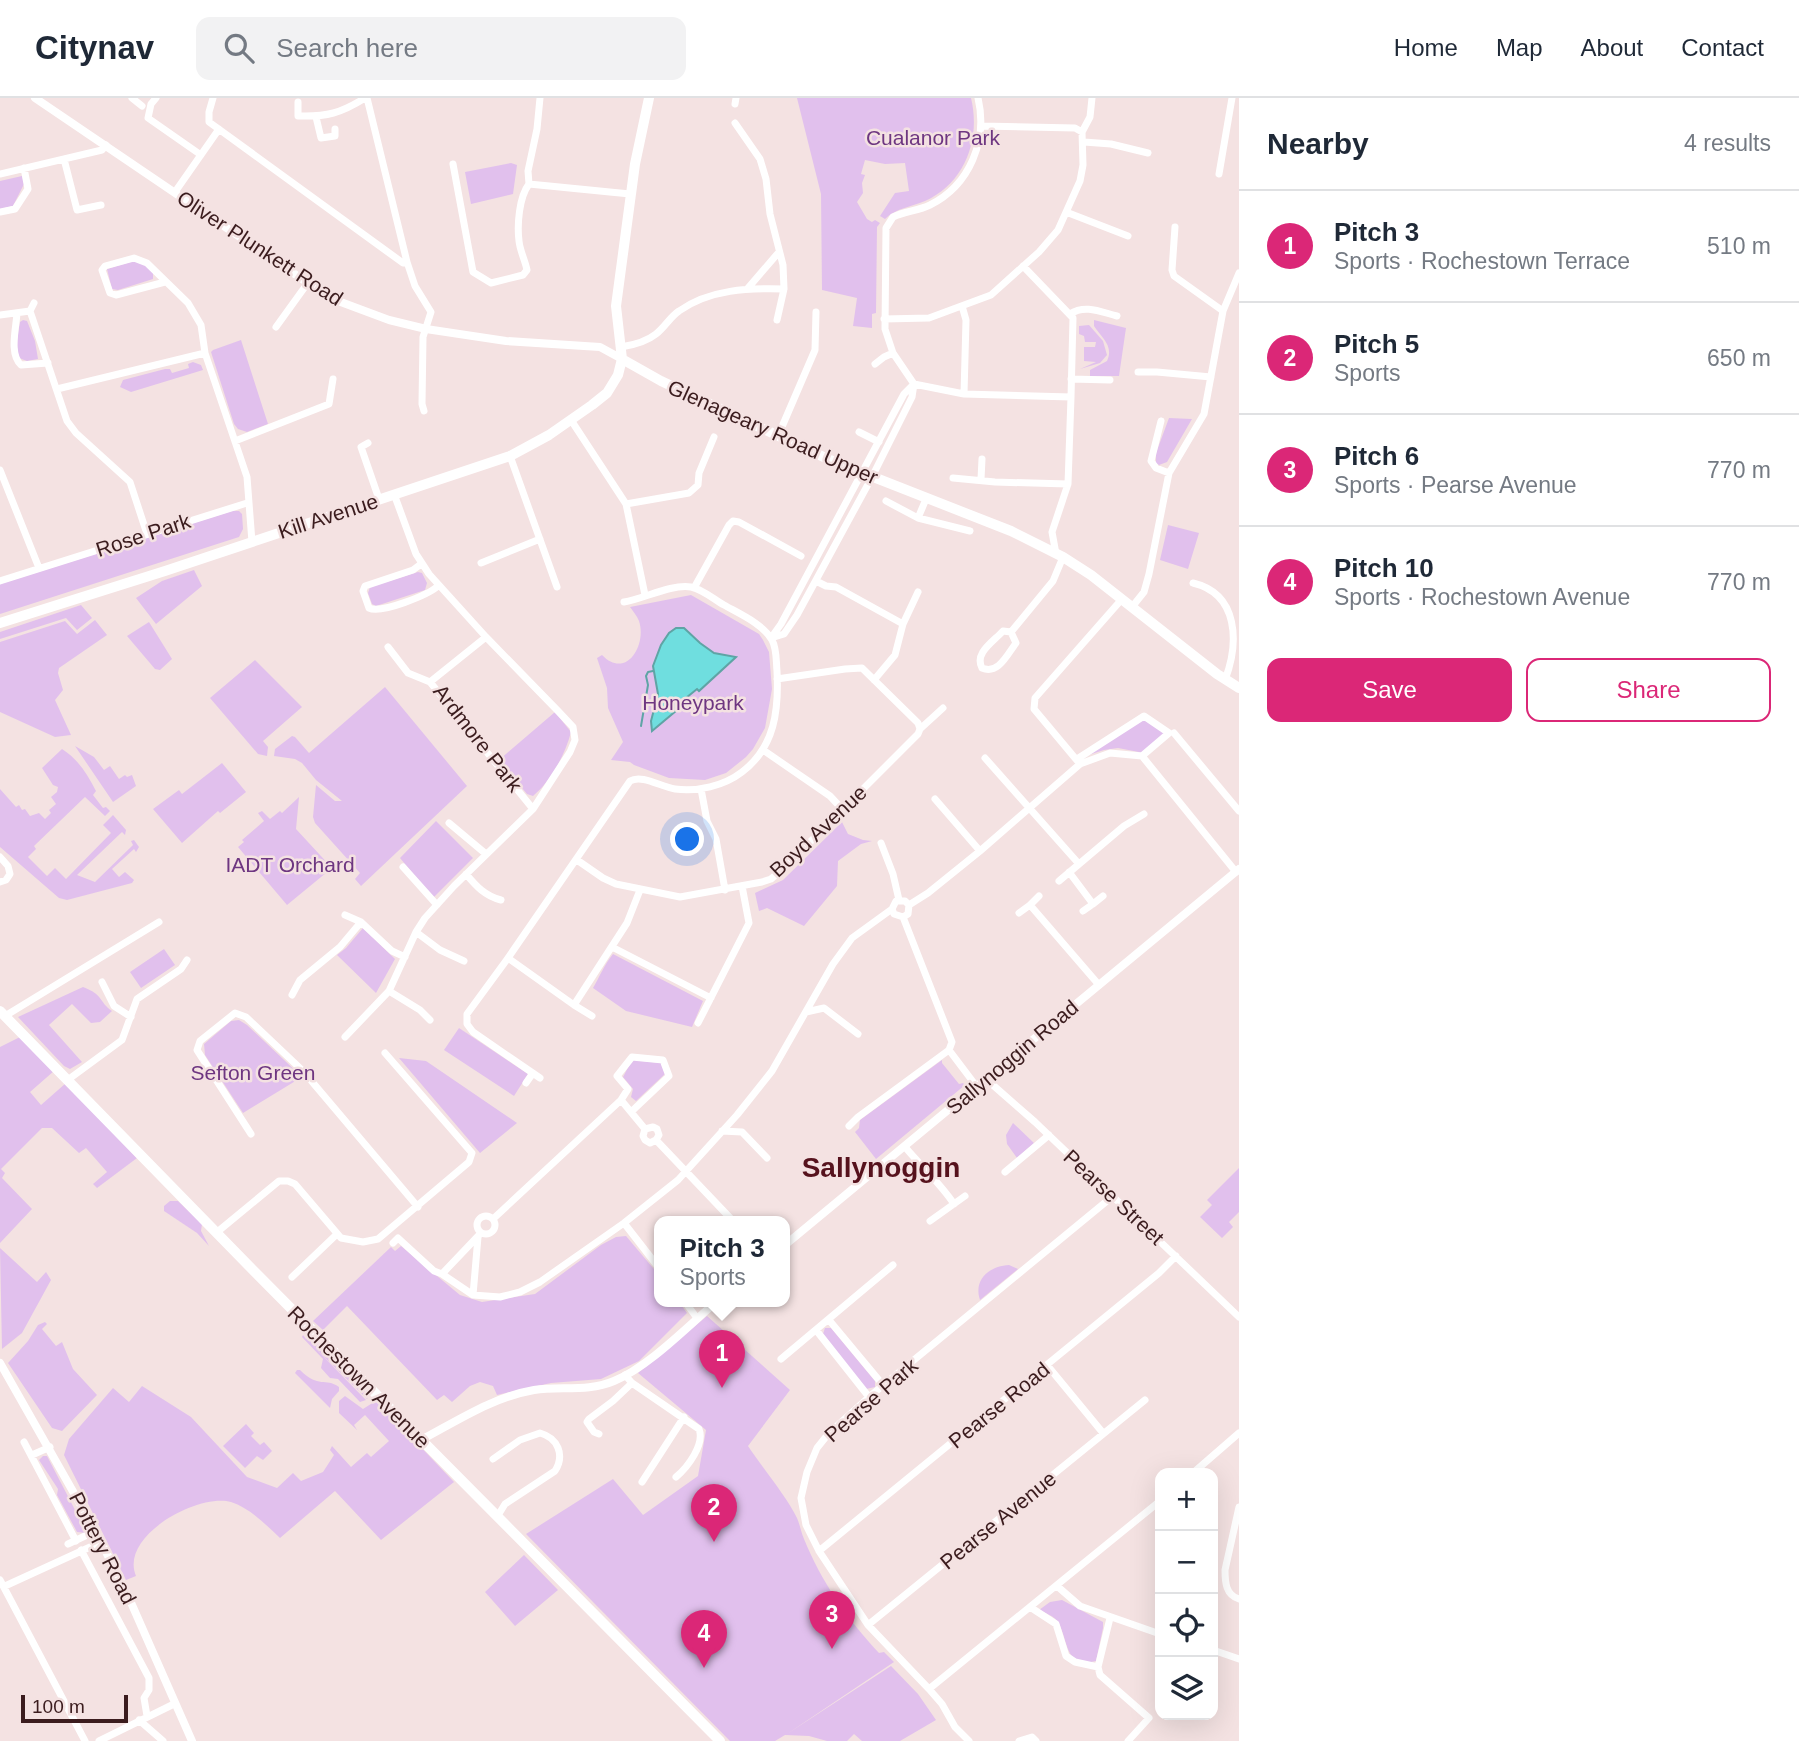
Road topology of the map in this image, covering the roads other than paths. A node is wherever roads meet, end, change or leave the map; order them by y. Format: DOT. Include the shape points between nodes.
graph roads {
  1 [pos="35,98"];
  2 [pos="132,98"];
  3 [pos="156,98"];
  4 [pos="214,98"];
  5 [pos="366,98"];
  6 [pos="540,98"];
  7 [pos="649,98"];
  8 [pos="978,98"];
  9 [pos="1092,98"];
  10 [pos="1232,98"];
  11 [pos="298,102"];
  12 [pos="142,106"];
  13 [pos="316,117"];
  14 [pos="735,123"];
  15 [pos="982,126"];
  16 [pos="335,129"];
  17 [pos="219,130"];
  18 [pos="1080,131"];
  19 [pos="1084,142"];
  20 [pos="106,145"];
  21 [pos="1147,153"];
  22 [pos="201,155"];
  23 [pos="64,159"];
  24 [pos="453,164"];
  25 [pos="24,168"];
  26 [pos="0,174"];
  27 [pos="1219,174"];
  28 [pos="529,184"];
  29 [pos="175,192"];
  30 [pos="631,194"];
  31 [pos="101,205"];
  32 [pos="0,212"];
  33 [pos="1066,212"];
  34 [pos="1175,227"];
  35 [pos="1128,236"];
  36 [pos="402,240"];
  37 [pos="388,251"];
  38 [pos="779,252"];
  39 [pos="407,262"];
  40 [pos="1023,266"];
  41 [pos="1239,273"];
  42 [pos="165,282"];
  43 [pos="307,284"];
  44 [pos="748,288"];
  45 [pos="784,289"];
  46 [pos="962,306"];
  47 [pos="1223,311"];
  48 [pos="816,312"];
  49 [pos="17,313"];
  50 [pos="1070,314"];
  51 [pos="0,315"];
  52 [pos="1117,316"];
  53 [pos="884,318"];
  54 [pos="777,320"];
  55 [pos="276,327"];
  56 [pos="426,329"];
  57 [pos="621,347"];
  58 [pos="205,353"];
  59 [pos="893,353"];
  60 [pos="622,359"];
  61 [pos="48,363"];
  62 [pos="874,365"];
  63 [pos="1138,372"];
  64 [pos="1211,377"];
  65 [pos="333,379"];
  66 [pos="1071,379"];
  67 [pos="1110,380"];
  68 [pos="914,384"];
  69 [pos="57,389"];
  70 [pos="964,394"];
  71 [pos="1071,397"];
  72 [pos="424,411"];
  73 [pos="571,420"];
  74 [pos="1161,421"];
  75 [pos="859,432"];
  76 [pos="778,436"];
  77 [pos="714,437"];
  78 [pos="235,441"];
  79 [pos="879,442"];
  80 [pos="368,443"];
  81 [pos="510,456"];
  82 [pos="982,459"];
  83 [pos="0,470"];
  84 [pos="1169,472"];
  85 [pos="867,476"];
  86 [pos="953,478"];
  87 [pos="981,479"];
  88 [pos="1068,484"];
  89 [pos="394,494"];
  90 [pos="379,499"];
  91 [pos="926,499"];
  92 [pos="886,501"];
  93 [pos="247,503"];
  94 [pos="626,504"];
  95 [pos="918,518"];
  96 [pos="970,531"];
  97 [pos="147,534"];
  98 [pos="540,539"];
  99 [pos="252,542"];
  100 [pos="826,551"];
  101 [pos="801,556"];
  102 [pos="1060,556"];
  103 [pos="481,563"];
  104 [pos="421,564"];
  105 [pos="39,568"];
  106 [pos="0,581"];
  107 [pos="816,581"];
  108 [pos="1193,583"];
  109 [pos="438,586"];
  110 [pos="557,587"];
  111 [pos="694,588"];
  112 [pos="918,592"];
  113 [pos="645,595"];
  114 [pos="1122,599"];
  115 [pos="624,602"];
  116 [pos="1132,607"];
  117 [pos="0,624"];
  118 [pos="903,624"];
  119 [pos="1012,632"];
  120 [pos="486,637"];
  121 [pos="771,638"];
  122 [pos="388,647"];
  123 [pos="777,679"];
  124 [pos="874,680"];
  125 [pos="1225,680"];
  126 [pos="430,682"];
  127 [pos="1239,688"];
  128 [pos="943,708"];
  129 [pos="920,729"];
  130 [pos="1172,733"];
  131 [pos="763,750"];
  132 [pos="1142,756"];
  133 [pos="985,758"];
  134 [pos="1079,761"];
  135 [pos="701,789"];
  136 [pos="935,799"];
  137 [pos="533,809"];
  138 [pos="1031,809"];
  139 [pos="843,810"];
  140 [pos="1239,810"];
  141 [pos="1144,814"];
  142 [pos="449,823"];
  143 [pos="881,843"];
  144 [pos="980,851"];
  145 [pos="486,855"];
  146 [pos="0,857"];
  147 [pos="577,860"];
  148 [pos="1079,864"];
  149 [pos="403,867"];
  150 [pos="1237,870"];
  151 [pos="1069,872"];
  152 [pos="466,874"];
  153 [pos="1059,881"];
  154 [pos="0,882"];
  155 [pos="742,887"];
  156 [pos="640,890"];
  157 [pos="725,890"];
  158 [pos="1039,896"];
  159 [pos="1103,896"];
  160 [pos="501,900"];
  161 [pos="899,900"];
  162 [pos="1093,904"];
  163 [pos="437,905"];
  164 [pos="909,905"];
  165 [pos="1030,905"];
  166 [pos="892,909"];
  167 [pos="1083,911"];
  168 [pos="1019,913"];
  169 [pos="345,915"];
  170 [pos="903,917"];
  171 [pos="159,922"];
  172 [pos="361,922"];
  173 [pos="416,932"];
  174 [pos="612,947"];
  175 [pos="405,957"];
  176 [pos="508,958"];
  177 [pos="187,960"];
  178 [pos="464,961"];
  179 [pos="102,982"];
  180 [pos="1099,985"];
  181 [pos="389,991"];
  182 [pos="817,991"];
  183 [pos="292,995"];
  184 [pos="711,998"];
  185 [pos="574,1005"];
  186 [pos="824,1008"];
  187 [pos="806,1012"];
  188 [pos="3,1013"];
  189 [pos="592,1016"];
  190 [pos="131,1017"];
  191 [pos="430,1020"];
  192 [pos="698,1023"];
  193 [pos="858,1034"];
  194 [pos="345,1037"];
  195 [pos="949,1050"];
  196 [pos="385,1053"];
  197 [pos="69,1079"];
  198 [pos="986,1079"];
  199 [pos="526,1083"];
  200 [pos="976,1087"];
  201 [pos="621,1100"];
  202 [pos="631,1112"];
  203 [pos="737,1115"];
  204 [pos="849,1126"];
  205 [pos="722,1131"];
  206 [pos="741,1132"];
  207 [pos="251,1134"];
  208 [pos="1049,1135"];
  209 [pos="905,1147"];
  210 [pos="767,1158"];
  211 [pos="685,1170"];
  212 [pos="1004,1172"];
  213 [pos="965,1196"];
  214 [pos="1114,1196"];
  215 [pos="954,1204"];
  216 [pos="418,1207"];
  217 [pos="728,1216"];
  218 [pos="493,1219"];
  219 [pos="930,1221"];
  220 [pos="624,1223"];
  221 [pos="216,1233"];
  222 [pos="337,1234"];
  223 [pos="480,1235"];
  224 [pos="790,1241"];
  225 [pos="393,1243"];
  226 [pos="1176,1256"];
  227 [pos="654,1262"];
  228 [pos="893,1265"];
  229 [pos="442,1274"];
  230 [pos="292,1277"];
  231 [pos="473,1295"];
  232 [pos="689,1307"];
  233 [pos="710,1307"];
  234 [pos="1239,1317"];
  235 [pos="697,1318"];
  236 [pos="829,1320"];
  237 [pos="816,1330"];
  238 [pos="781,1359"];
  239 [pos="0,1363"];
  240 [pos="1047,1366"];
  241 [pos="629,1379"];
  242 [pos="883,1385"];
  243 [pos="869,1397"];
  244 [pos="1145,1400"];
  245 [pos="684,1417"];
  246 [pos="1103,1433"];
  247 [pos="1239,1433"];
  248 [pos="599,1434"];
  249 [pos="421,1440"];
  250 [pos="24,1442"];
  251 [pos="50,1447"];
  252 [pos="32,1455"];
  253 [pos="493,1459"];
  254 [pos="1199,1468"];
  255 [pos="676,1477"];
  256 [pos="642,1482"];
  257 [pos="1155,1504"];
  258 [pos="1239,1507"];
  259 [pos="497,1517"];
  260 [pos="86,1536"];
  261 [pos="100,1542"];
  262 [pos="81,1550"];
  263 [pos="820,1551"];
  264 [pos="3,1583"];
  265 [pos="1057,1586"];
  266 [pos="1239,1599"];
  267 [pos="1030,1607"];
  268 [pos="1110,1618"];
  269 [pos="868,1625"];
  270 [pos="1155,1632"];
  271 [pos="1218,1652"];
  272 [pos="1239,1659"];
  273 [pos="1098,1667"];
  274 [pos="929,1689"];
  275 [pos="174,1703"];
  276 [pos="143,1718"];
  277 [pos="85,1741"];
  278 [pos="99,1741"];
  279 [pos="163,1741"];
  280 [pos="192,1741"];
  281 [pos="720,1741"];
  282 [pos="969,1741"];
  283 [pos="1019,1741"];
  284 [pos="1036,1741"];
  285 [pos="1128,1741"];
  1 -- 20 [label="street, Oliver Plunkett Road"];
  2 -- 12 [label="street"];
  3 -- 22 [label="street" via="148,118"];
  4 -- 17 [label="street" via="209,122"];
  5 -- 13 [label="street" via="341,112"];
  5 -- 36 [label="street"];
  6 -- 28 [label="street"];
  7 -- 30 [label="main road"];
  8 -- 15 [label="street"];
  9 -- 18 [label="street" via="1090,117"];
  10 -- 27 [label="street"];
  11 -- 13 [label="street" via="298,116"];
  13 -- 16 [label="street" via="321,138 335,136"];
  14 -- 38 [label="street" via="760,159"];
  15 -- 18 [label="street"];
  15 -- 53 [label="street" via="975,157 957,184 932,204 888,222"];
  17 -- 22 [label="street"];
  17 -- 37 [label="street"];
  18 -- 19 [label="street"];
  19 -- 21 [label="street"];
  19 -- 33 [label="street" via="1082,175"];
  20 -- 23 [label="street"];
  20 -- 29 [label="street, Oliver Plunkett Road"];
  22 -- 29 [label="street"];
  23 -- 25 [label="street"];
  23 -- 31 [label="street" via="78,210"];
  24 -- 28 [label="street" via="473,272 491,283 527,270 519,242 524,190"];
  25 -- 26 [label="street"];
  25 -- 32 [label="street" via="28,189 15,209"];
  28 -- 30 [label="street"];
  29 -- 43 [label="street, Oliver Plunkett Road"];
  30 -- 57 [label="main road" via="616,306"];
  33 -- 35 [label="street"];
  33 -- 40 [label="street" via="1052,238"];
  34 -- 47 [label="street" via="1174,275"];
  36 -- 37 [label="street"];
  36 -- 39 [label="street"];
  37 -- 39 [label="street"];
  38 -- 44 [label="street"];
  38 -- 45 [label="street"];
  39 -- 56 [label="street" via="431,312"];
  40 -- 46 [label="street" via="991,295"];
  40 -- 50 [label="street"];
  41 -- 47 [label="street"];
  42 -- 42 [label="street" via="134,258 102,270 110,293 116,295"];
  42 -- 58 [label="street" via="195,313"];
  43 -- 55 [label="street"];
  43 -- 56 [label="street, Oliver Plunkett Road" via="357,310"];
  44 -- 45 [label="street"];
  44 -- 57 [label="street" via="694,303 677,312 656,334"];
  45 -- 54 [label="street"];
  46 -- 53 [label="street" via="926,319"];
  46 -- 70 [label="street" via="966,320"];
  47 -- 64 [label="street"];
  48 -- 76 [label="street" via="815,350"];
  49 -- 51 [label="street"];
  49 -- 61 [label="street" via="32,307"];
  49 -- 61 [label="street" via="17,361 21,365"];
  50 -- 52 [label="street" via="1085,308"];
  50 -- 66 [label="street"];
  53 -- 59 [label="street"];
  56 -- 60 [label="street, Oliver Plunkett Road" via="506,341 600,347"];
  56 -- 72 [label="street"];
  57 -- 60 [label="main road"];
  58 -- 69 [label="street"];
  58 -- 78 [label="street"];
  59 -- 62 [label="street"];
  59 -- 68 [label="street"];
  60 -- 73 [label="main road, Kill Avenue" via="607,393"];
  60 -- 76 [label="main road, Glenageary Road Upper"];
  61 -- 69 [label="street"];
  63 -- 64 [label="street"];
  64 -- 84 [label="street" via="1204,414"];
  65 -- 78 [label="street" via="329,404"];
  66 -- 67 [label="street"];
  66 -- 71 [label="street"];
  68 -- 70 [label="street"];
  68 -- 79 [label="street"];
  68 -- 85 [label="street" via="912,397"];
  69 -- 97 [label="street" via="71,427 130,482"];
  70 -- 71 [label="street"];
  71 -- 88 [label="street"];
  73 -- 81 [label="main road, Kill Avenue"];
  73 -- 94 [label="street"];
  74 -- 84 [label="street" via="1151,461"];
  75 -- 79 [label="street"];
  76 -- 85 [label="main road, Glenageary Road Upper"];
  77 -- 94 [label="street" via="695,490"];
  78 -- 93 [label="street" via="247,477"];
  79 -- 85 [label="street"];
  80 -- 90 [label="street" via="361,447"];
  81 -- 89 [label="main road, Kill Avenue"];
  81 -- 98 [label="street"];
  82 -- 87 [label="street"];
  83 -- 105 [label="street"];
  84 -- 116 [label="street" via="1149,574 1144,592"];
  85 -- 91 [label="main road, Glenageary Road Upper"];
  85 -- 100 [label="street"];
  86 -- 87 [label="street"];
  87 -- 88 [label="street"];
  88 -- 102 [label="street" via="1052,532"];
  89 -- 90 [label="main road, Kill Avenue"];
  89 -- 104 [label="street, Ardmore Park"];
  90 -- 99 [label="main road, Kill Avenue"];
  91 -- 95 [label="street"];
  91 -- 102 [label="main road, Glenageary Road Upper" via="1011,531"];
  92 -- 95 [label="street, Glenageary Road Upper"];
  93 -- 97 [label="street, Rose Park"];
  93 -- 99 [label="street"];
  94 -- 113 [label="street"];
  95 -- 96 [label="street, Glenageary Road Upper"];
  97 -- 105 [label="street, Rose Park"];
  98 -- 103 [label="street"];
  98 -- 110 [label="street"];
  99 -- 117 [label="main road, Kill Avenue"];
  100 -- 107 [label="street"];
  100 -- 121 [label="street"];
  101 -- 111 [label="street" via="733,521"];
  102 -- 114 [label="main road, Glenageary Road Upper"];
  102 -- 119 [label="street" via="1053,581"];
  104 -- 109 [label="street, Ardmore Park"];
  104 -- 109 [label="street" via="365,586 369,607 379,610"];
  105 -- 106 [label="street, Rose Park"];
  107 -- 118 [label="street"];
  107 -- 121 [label="street" via="788,629"];
  108 -- 125 [label="street" via="1208,587 1232,612 1236,652"];
  109 -- 120 [label="street, Ardmore Park"];
  111 -- 113 [label="street"];
  111 -- 121 [label="street"];
  112 -- 118 [label="street"];
  113 -- 115 [label="street"];
  114 -- 116 [label="main road, Glenageary Road Upper"];
  114 -- 134 [label="street" via="1033,704"];
  116 -- 125 [label="main road, Glenageary Road Upper"];
  118 -- 124 [label="street" via="895,654"];
  119 -- 119 [label="street" via="1003,631 980,655 982,668 996,669 1016,643"];
  120 -- 126 [label="street, Ardmore Park"];
  120 -- 137 [label="street, Ardmore Park" via="573,727 575,740 570,752"];
  121 -- 123 [label="street"];
  122 -- 126 [label="street" via="408,673"];
  123 -- 124 [label="street" via="857,667"];
  123 -- 131 [label="street" via="776,718"];
  124 -- 129 [label="street"];
  125 -- 127 [label="main road, Glenageary Road Upper"];
  126 -- 137 [label="street, Ardmore Park"];
  128 -- 129 [label="street, Boyd Avenue"];
  129 -- 139 [label="street, Boyd Avenue"];
  130 -- 132 [label="street"];
  130 -- 134 [label="street" via="1143,716"];
  130 -- 140 [label="street"];
  131 -- 135 [label="street" via="741,773"];
  131 -- 139 [label="street"];
  132 -- 134 [label="street" via="1110,753"];
  132 -- 150 [label="street"];
  133 -- 138 [label="street"];
  134 -- 138 [label="street"];
  135 -- 147 [label="street" via="676,789 634,778"];
  135 -- 157 [label="street"];
  136 -- 144 [label="street"];
  137 -- 145 [label="street"];
  138 -- 144 [label="street"];
  138 -- 148 [label="street"];
  139 -- 155 [label="street, Boyd Avenue" via="771,879"];
  141 -- 148 [label="street"];
  142 -- 145 [label="street"];
  143 -- 161 [label="street"];
  144 -- 164 [label="street"];
  145 -- 152 [label="street"];
  146 -- 154 [label="street" via="10,874"];
  147 -- 156 [label="street, Boyd Avenue" via="603,878"];
  147 -- 176 [label="street"];
  148 -- 151 [label="street"];
  149 -- 163 [label="street"];
  150 -- 180 [label="street, Sallynoggin Road"];
  151 -- 153 [label="street"];
  151 -- 162 [label="street"];
  152 -- 160 [label="street" via="481,891"];
  152 -- 163 [label="street"];
  155 -- 157 [label="street, Boyd Avenue"];
  155 -- 184 [label="street" via="749,923"];
  156 -- 157 [label="street, Boyd Avenue" via="680,897"];
  156 -- 174 [label="street"];
  158 -- 165 [label="street"];
  159 -- 162 [label="street"];
  161 -- 164 [label="street"];
  161 -- 166 [label="street"];
  162 -- 167 [label="street"];
  163 -- 173 [label="street"];
  164 -- 170 [label="street"];
  165 -- 168 [label="street"];
  165 -- 180 [label="street"];
  166 -- 170 [label="street"];
  166 -- 182 [label="street" via="852,938"];
  169 -- 172 [label="street"];
  170 -- 195 [label="street" via="951,1042"];
  171 -- 188 [label="street"];
  172 -- 175 [label="street"];
  172 -- 183 [label="street" via="340,947 300,980"];
  173 -- 175 [label="street"];
  173 -- 178 [label="street"];
  174 -- 184 [label="street"];
  174 -- 185 [label="street"];
  175 -- 181 [label="street"];
  176 -- 185 [label="street"];
  176 -- 199 [label="street" via="467,1014 467,1024 536,1075"];
  177 -- 190 [label="street" via="137,999"];
  179 -- 190 [label="street" via="114,1006"];
  180 -- 198 [label="street, Sallynoggin Road"];
  181 -- 191 [label="street"];
  181 -- 194 [label="street"];
  182 -- 186 [label="street"];
  182 -- 187 [label="street"];
  184 -- 192 [label="street"];
  185 -- 189 [label="street"];
  186 -- 187 [label="street"];
  186 -- 193 [label="street"];
  187 -- 203 [label="street" via="772,1071"];
  188 -- 197 [label="main road, Rochestown Avenue"];
  190 -- 197 [label="street" via="122,1040"];
  195 -- 200 [label="street"];
  195 -- 204 [label="street"];
  196 -- 216 [label="street" via="472,1153 469,1163"];
  197 -- 221 [label="main road, Rochestown Avenue"];
  198 -- 200 [label="street, Sallynoggin Road"];
  198 -- 208 [label="street, Pearse Street"];
  200 -- 209 [label="street, Sallynoggin Road"];
  201 -- 202 [label="street"];
  201 -- 202 [label="street" via="628,1089 617,1076 632,1057 663,1060 669,1076"];
  201 -- 218 [label="street"];
  202 -- 211 [label="street" via="645,1129 645,1140 656,1140"];
  203 -- 205 [label="street"];
  203 -- 206 [label="street"];
  205 -- 206 [label="street"];
  205 -- 211 [label="street"];
  206 -- 210 [label="street"];
  207 -- 216 [label="street" via="197,1050 200,1041 238,1013 316,1086"];
  208 -- 212 [label="street"];
  208 -- 214 [label="street, Pearse Street"];
  209 -- 215 [label="street"];
  209 -- 224 [label="street, Sallynoggin Road"];
  211 -- 217 [label="street"];
  211 -- 220 [label="street"];
  213 -- 215 [label="street"];
  214 -- 226 [label="street, Pearse Street"];
  214 -- 242 [label="street, Pearse Park"];
  215 -- 219 [label="street"];
  216 -- 222 [label="street" via="378,1239 351,1242"];
  218 -- 223 [label="street" via="492,1231"];
  218 -- 223 [label="street" via="478,1220"];
  220 -- 227 [label="street"];
  220 -- 231 [label="street" via="520,1292 500,1297"];
  221 -- 222 [label="street" via="279,1181 288,1181"];
  221 -- 249 [label="main road, Rochestown Avenue"];
  222 -- 230 [label="street"];
  223 -- 229 [label="street"];
  223 -- 231 [label="street"];
  225 -- 229 [label="street" via="398,1238"];
  226 -- 234 [label="street, Pearse Street"];
  226 -- 240 [label="street, Pearse Road"];
  228 -- 236 [label="street"];
  229 -- 231 [label="street"];
  232 -- 235 [label="street"];
  233 -- 235 [label="street"];
  235 -- 241 [label="street"];
  236 -- 237 [label="street"];
  236 -- 242 [label="street"];
  237 -- 238 [label="street"];
  237 -- 243 [label="street"];
  239 -- 251 [label="street, Pottery Road"];
  240 -- 246 [label="street"];
  240 -- 263 [label="street, Pearse Road"];
  241 -- 245 [label="street"];
  241 -- 248 [label="street" via="613,1401 587,1422"];
  241 -- 249 [label="street" via="506,1397"];
  242 -- 243 [label="street, Pearse Park"];
  243 -- 263 [label="street, Pearse Park" via="817,1448 807,1472 802,1498 806,1525"];
  244 -- 246 [label="street, Pearse Avenue"];
  245 -- 255 [label="street" via="702,1437"];
  245 -- 256 [label="street"];
  246 -- 269 [label="street, Pearse Avenue"];
  247 -- 254 [label="street"];
  249 -- 259 [label="main road, Rochestown Avenue"];
  250 -- 252 [label="street"];
  251 -- 252 [label="street"];
  251 -- 261 [label="street, Pottery Road"];
  252 -- 260 [label="street" via="72,1543"];
  253 -- 259 [label="street" via="520,1440 540,1433 552,1438 560,1455 555,1471 505,1504"];
  257 -- 265 [label="street"];
  258 -- 266 [label="street" via="1225,1581 1227,1591"];
  259 -- 281 [label="main road, Rochestown Avenue"];
  261 -- 262 [label="street"];
  261 -- 275 [label="street, Pottery Road"];
  262 -- 264 [label="street"];
  262 -- 276 [label="street" via="149,1678"];
  263 -- 269 [label="street, Pearse Park"];
  264 -- 277 [label="street"];
  265 -- 267 [label="street"];
  265 -- 268 [label="street" via="1080,1606"];
  267 -- 273 [label="street" via="1056,1624 1066,1656"];
  267 -- 274 [label="street"];
  268 -- 270 [label="street"];
  268 -- 273 [label="street"];
  269 -- 274 [label="street, Pearse Park"];
  271 -- 272 [label="street"];
  273 -- 285 [label="street" via="1100,1675 1149,1718"];
  274 -- 282 [label="street, Pearse Park"];
  275 -- 276 [label="street"];
  275 -- 280 [label="street, Pottery Road"];
  276 -- 278 [label="street"];
  276 -- 279 [label="street"];
  283 -- 284 [label="street" via="1032,1737"];
}
